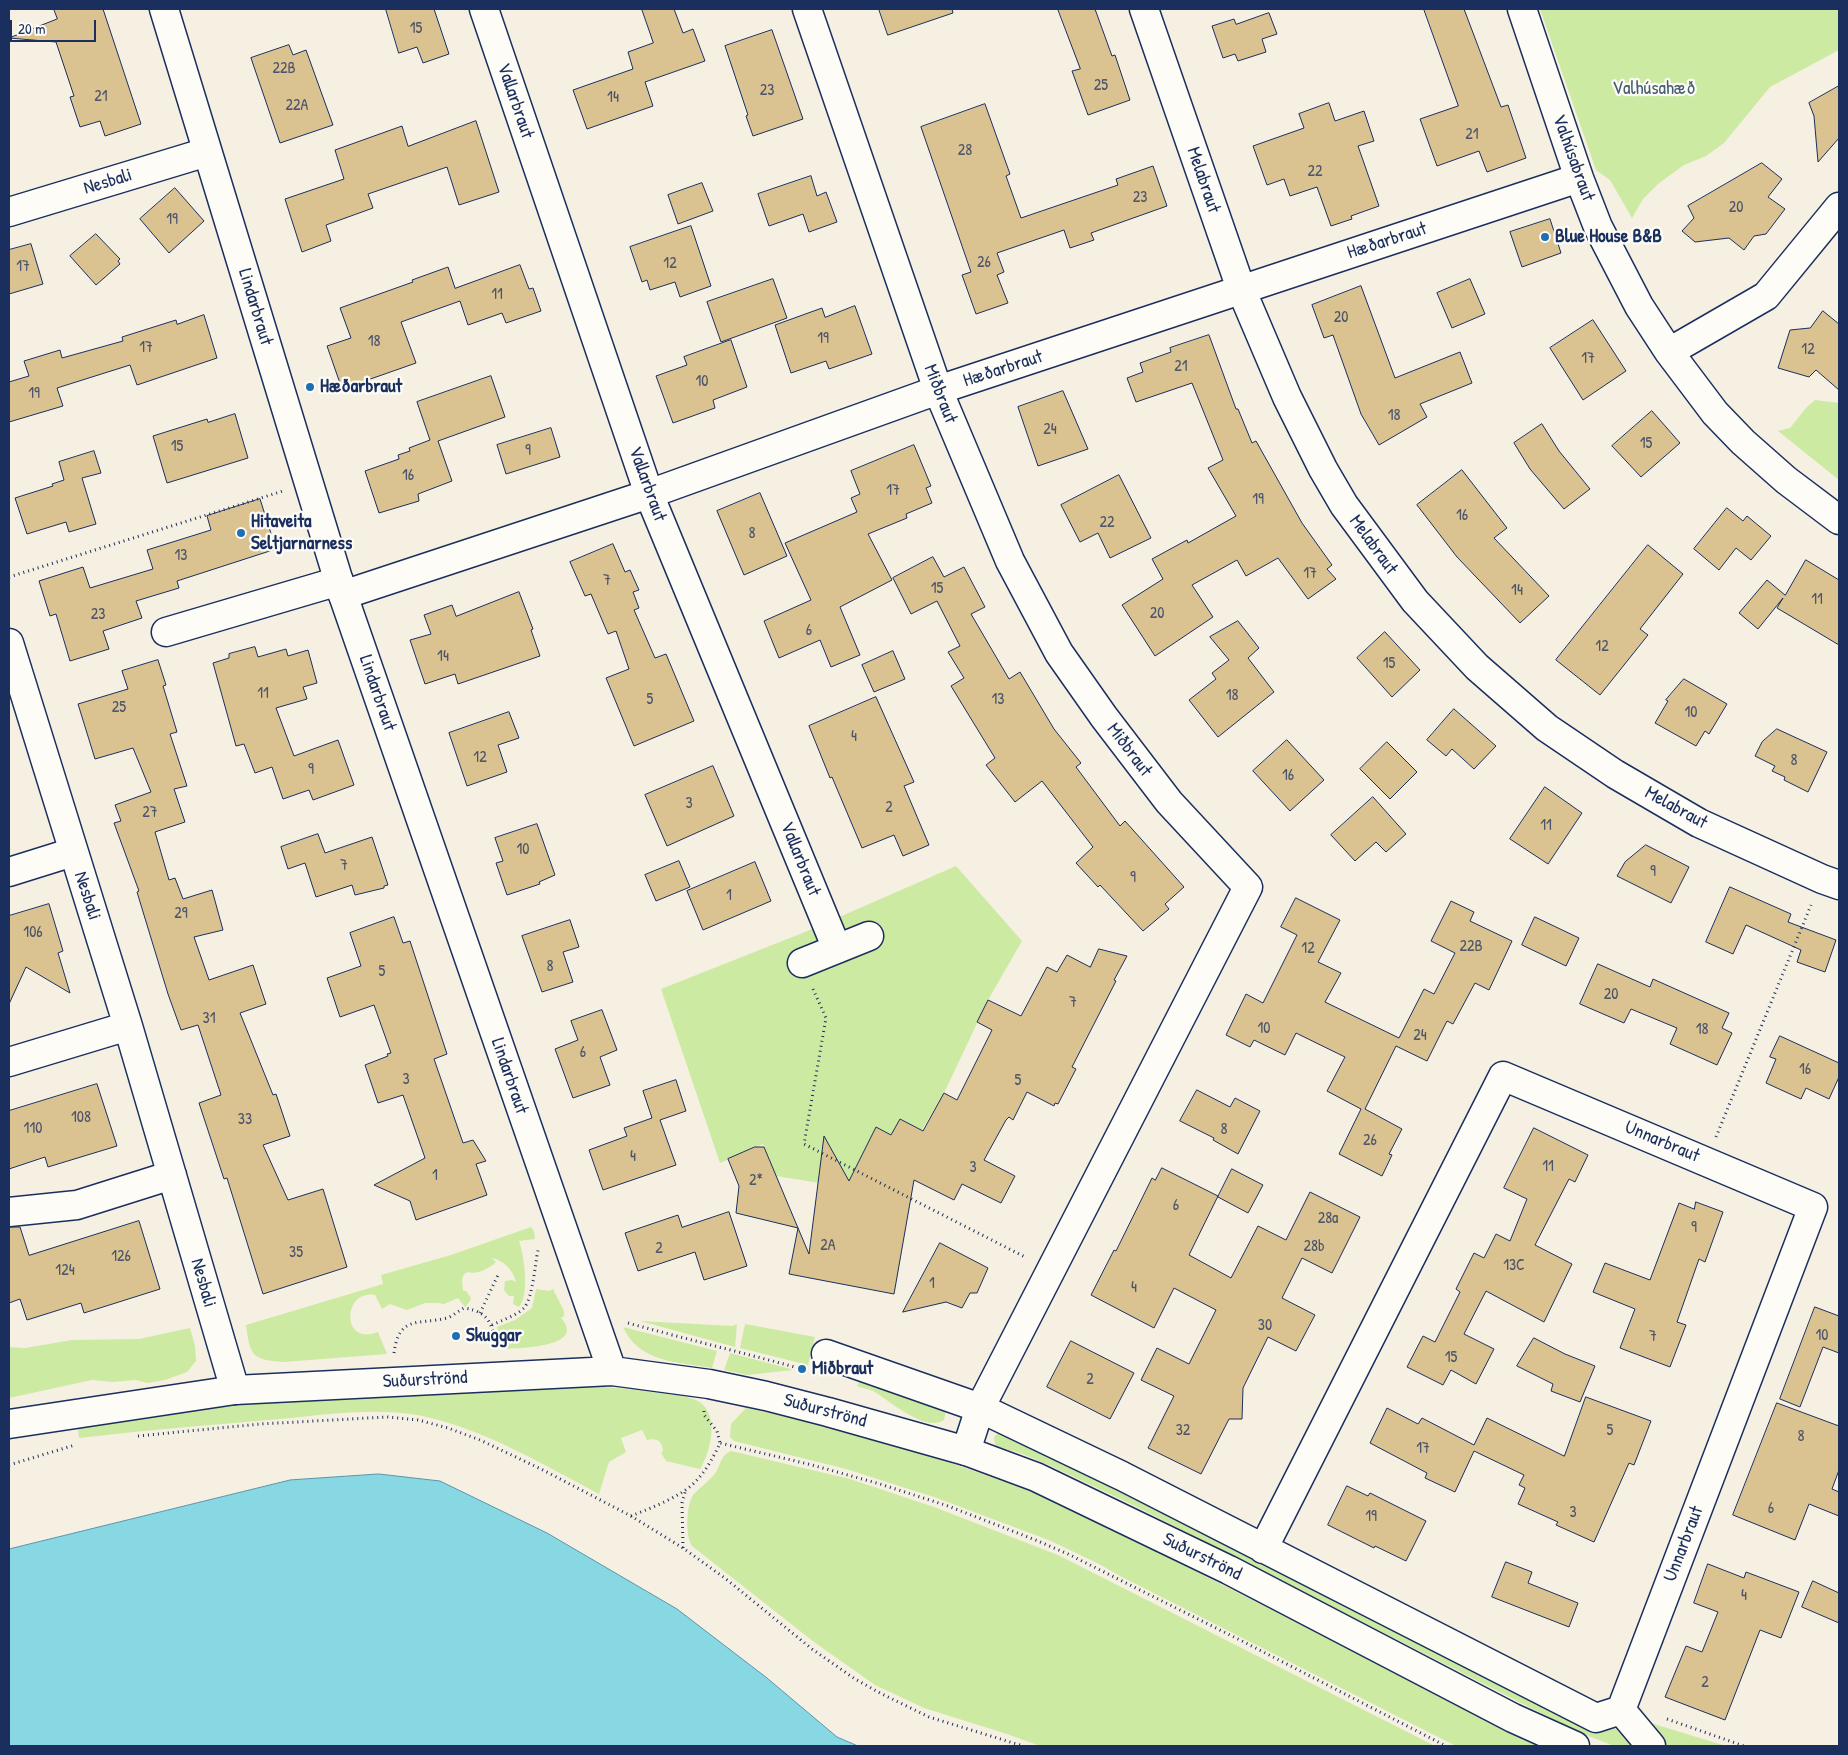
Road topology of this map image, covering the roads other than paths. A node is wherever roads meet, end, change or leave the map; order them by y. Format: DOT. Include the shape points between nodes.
graph roads {
  1 [pos="164,9"];
  2 [pos="484,9"];
  3 [pos="807,9"];
  4 [pos="1144,9"];
  5 [pos="1522,9"];
  6 [pos="208,152"];
  7 [pos="1579,178"];
  8 [pos="1839,207"];
  9 [pos="9,212"];
  10 [pos="1241,289"];
  11 [pos="1669,352"];
  12 [pos="938,390"];
  13 [pos="649,494"];
  14 [pos="1839,520"];
  15 [pos="341,588"];
  16 [pos="166,632"];
  17 [pos="9,643"];
  18 [pos="19,713"];
  19 [pos="73,852"];
  20 [pos="9,872"];
  21 [pos="1831,882"];
  22 [pos="869,936"];
  23 [pos="837,949"];
  24 [pos="802,963"];
  25 [pos="128,1026"];
  26 [pos="9,1062"];
  27 [pos="172,1175"];
  28 [pos="9,1212"];
  29 [pos="826,1354"];
  30 [pos="612,1371"];
  31 [pos="234,1390"];
  32 [pos="980,1408"];
  33 [pos="9,1424"];
  34 [pos="966,1451"];
  35 [pos="1263,1549"];
  36 [pos="1622,1707"];
  37 [pos="1575,1746"];
  38 [pos="1651,1746"];
  1 -- 6 [label="street, Lindarbraut"];
  2 -- 13 [label="street, Vallarbraut"];
  3 -- 12 [label="street, Miðbraut"];
  4 -- 10 [label="street, Melabraut"];
  5 -- 7 [label="street, Valhúsabraut"];
  6 -- 9 [label="street, Nesbali"];
  6 -- 15 [label="street, Lindarbraut"];
  7 -- 10 [label="street, Hæðarbraut"];
  7 -- 11 [label="street, Valhúsabraut" via="1598,227 1620,270"];
  8 -- 11 [label="street" via="1766,296"];
  10 -- 12 [label="street, Hæðarbraut"];
  10 -- 21 [label="street, Melabraut" via="1287,397 1344,505 1415,601 1477,667 1548,728 1615,774 1699,823"];
  11 -- 14 [label="street, Valhúsabraut" via="1715,413 1743,442"];
  12 -- 13 [label="street, Hæðarbraut"];
  12 -- 32 [label="street, Miðbraut" via="1010,561 1059,653 1169,802 1248,887"];
  13 -- 15 [label="street, Hæðarbraut"];
  13 -- 23 [label="street, Vallarbraut"];
  15 -- 16 [label="street, Hæðarbraut"];
  15 -- 30 [label="street, Lindarbraut"];
  17 -- 18 [label="street, Nesbali"];
  18 -- 19 [label="street, Nesbali"];
  19 -- 20 [label="street, Nesbali"];
  19 -- 25 [label="street, Nesbali"];
  22 -- 23 [label="street"];
  23 -- 24 [label="street"];
  25 -- 26 [label="street"];
  25 -- 27 [label="street, Nesbali"];
  27 -- 28 [label="street" via="76,1205"];
  27 -- 31 [label="street, Nesbali"];
  29 -- 32 [label="street"];
  30 -- 31 [label="street, Suðurströnd"];
  30 -- 34 [label="street, Suðurströnd" via="685,1380 766,1396"];
  31 -- 33 [label="street, Suðurströnd"];
  32 -- 34 [label="street, Miðbraut"];
  32 -- 35 [label="street"];
  34 -- 37 [label="street, Suðurströnd" via="1036,1477 1229,1570 1488,1705"];
  35 -- 36 [label="street" via="1596,1718"];
  35 -- 36 [label="street, Unnarbraut" via="1503,1076 1813,1207"];
  36 -- 38 [label="street"];
}
